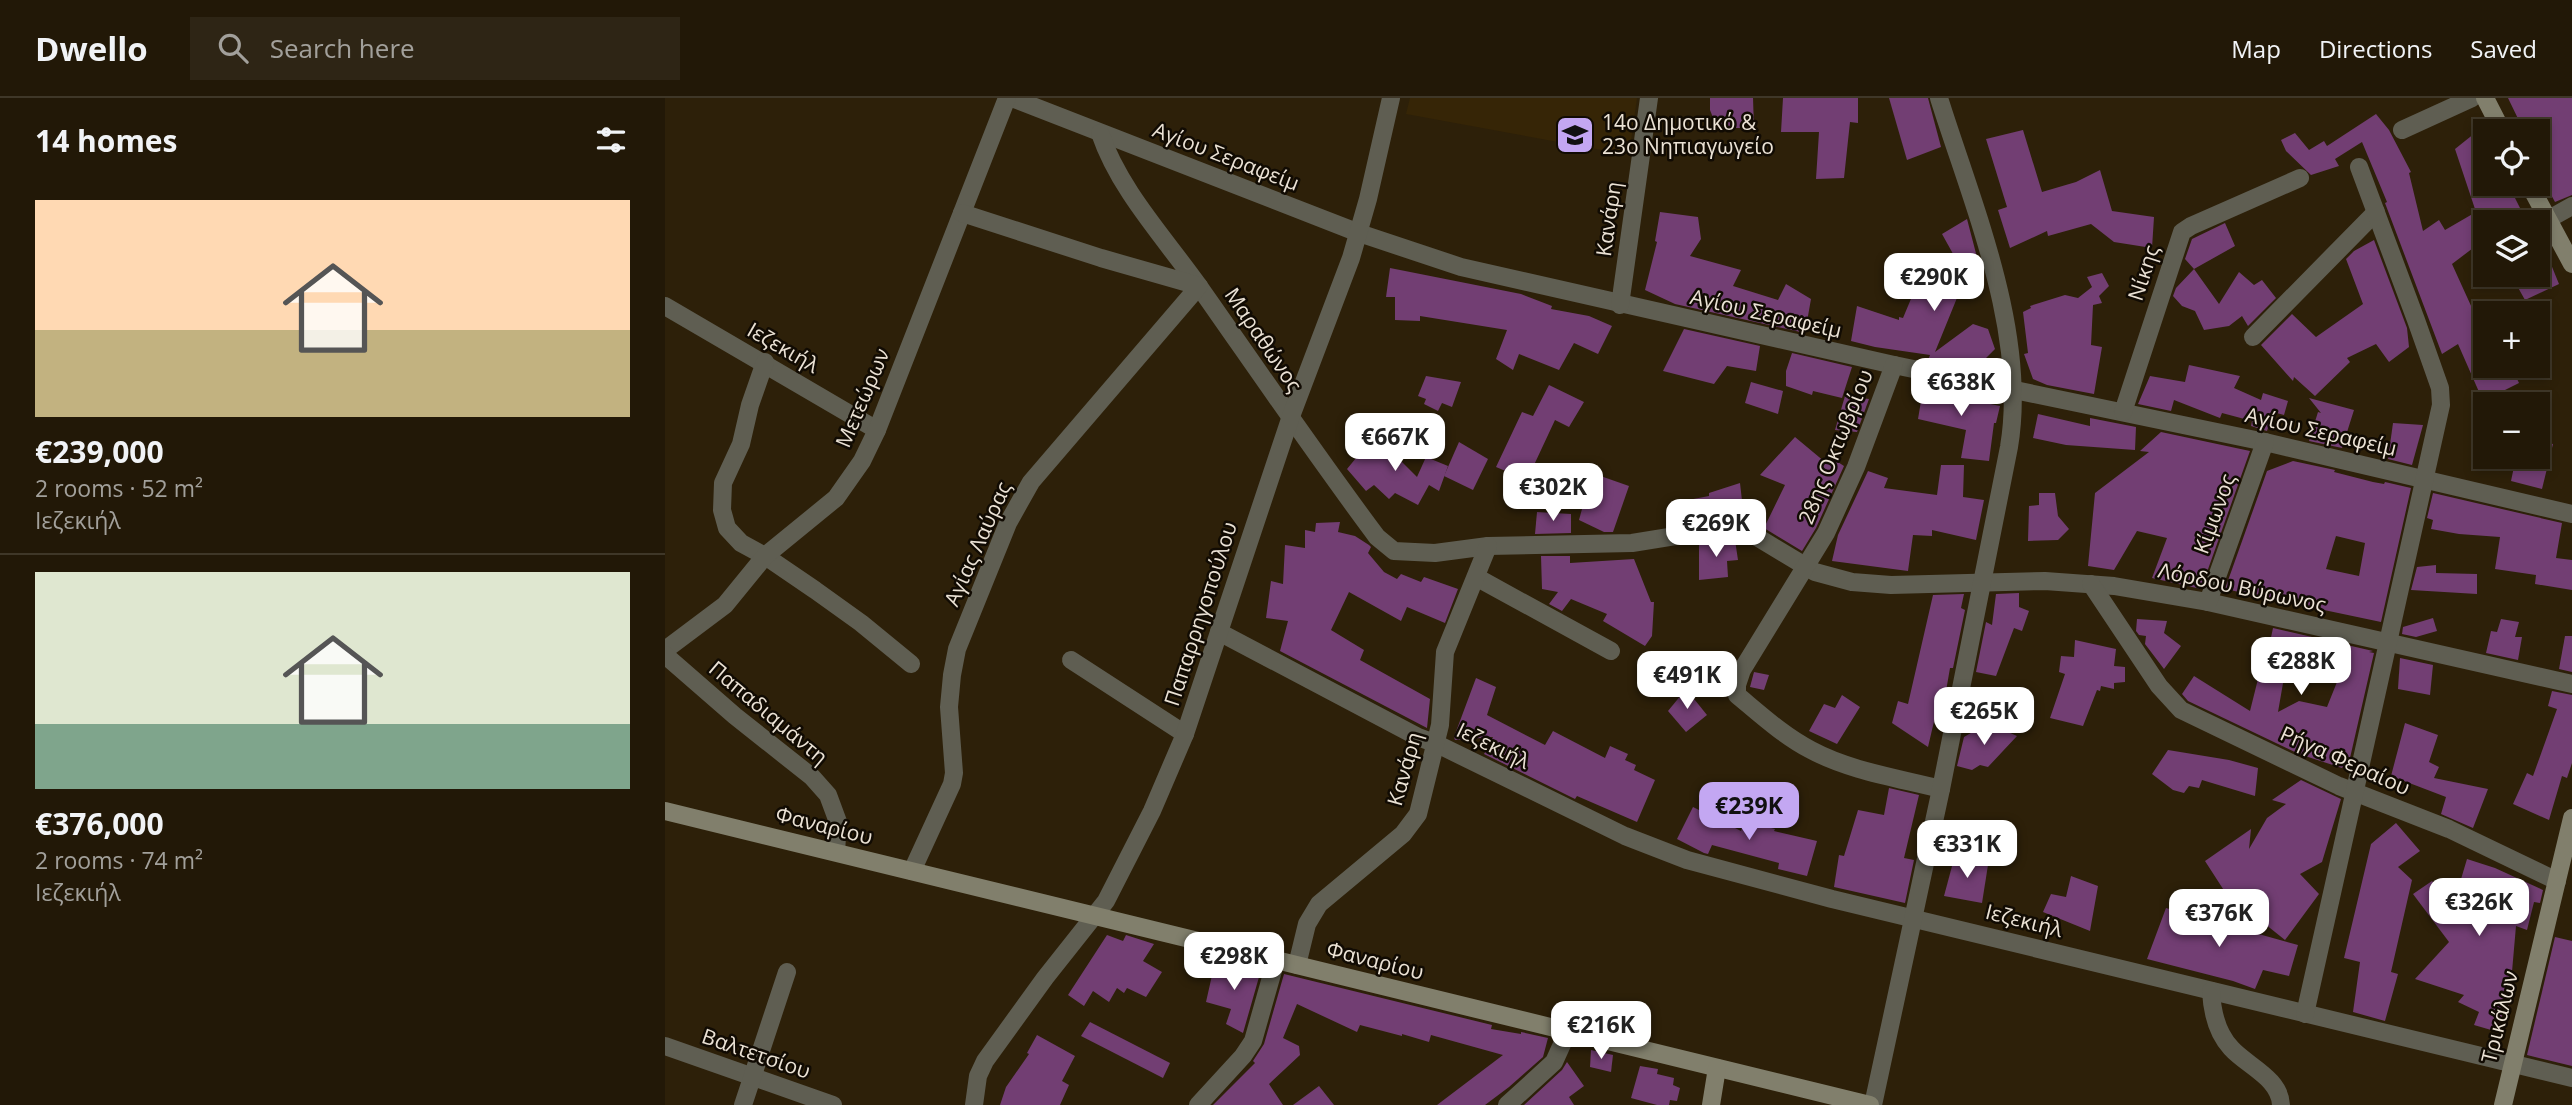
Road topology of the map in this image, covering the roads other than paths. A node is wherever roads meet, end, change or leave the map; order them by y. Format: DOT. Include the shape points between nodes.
graph roads {
  1 [pos="1009,98"];
  2 [pos="1391,98"];
  3 [pos="1649,98"];
  4 [pos="1939,98"];
  5 [pos="2472,98"];
  6 [pos="2485,98"];
  7 [pos="2496,119"];
  8 [pos="2402,130"];
  9 [pos="1100,133"];
  10 [pos="2359,167"];
  11 [pos="2300,178"];
  12 [pos="2572,206"];
  13 [pos="2377,212"];
  14 [pos="962,213"];
  15 [pos="2550,218"];
  16 [pos="2550,225"];
  17 [pos="1359,233"];
  18 [pos="2572,264"];
  19 [pos="1199,286"];
  20 [pos="1621,304"];
  21 [pos="665,306"];
  22 [pos="2253,337"];
  23 [pos="765,362"];
  24 [pos="1894,365"];
  25 [pos="2014,390"];
  26 [pos="2123,412"];
  27 [pos="1290,419"];
  28 [pos="877,430"];
  29 [pos="2265,442"];
  30 [pos="2424,478"];
  31 [pos="2572,514"];
  32 [pos="1488,546"];
  33 [pos="765,556"];
  34 [pos="1806,568"];
  35 [pos="1476,577"];
  36 [pos="1982,581"];
  37 [pos="2091,584"];
  38 [pos="2208,602"];
  39 [pos="1220,632"];
  40 [pos="2387,644"];
  41 [pos="665,650"];
  42 [pos="1611,651"];
  43 [pos="665,655"];
  44 [pos="1071,660"];
  45 [pos="911,664"];
  46 [pos="2572,684"];
  47 [pos="1185,733"];
  48 [pos="1437,744"];
  49 [pos="1941,789"];
  50 [pos="2354,792"];
  51 [pos="665,811"];
  52 [pos="2572,818"];
  53 [pos="836,852"];
  54 [pos="912,871"];
  55 [pos="2563,874"];
  56 [pos="1096,916"];
  57 [pos="1914,918"];
  58 [pos="1276,960"];
  59 [pos="1297,965"];
  60 [pos="787,972"];
  61 [pos="2211,991"];
  62 [pos="2305,1014"];
  63 [pos="1568,1031"];
  64 [pos="665,1046"];
  65 [pos="2513,1064"];
  66 [pos="1717,1068"];
  67 [pos="753,1077"];
  68 [pos="2572,1078"];
  69 [pos="744,1105"];
  70 [pos="833,1105"];
  71 [pos="974,1105"];
  72 [pos="1198,1105"];
  73 [pos="1507,1105"];
  74 [pos="1711,1105"];
  75 [pos="1872,1105"];
  76 [pos="2281,1105"];
  77 [pos="2503,1105"];
  1 -- 9 [label="street, Αγίου Σεραφείμ"];
  1 -- 14 [label="street, Μετεώρων"];
  2 -- 17 [label="street, Παπαρρηγοπούλου"];
  3 -- 20 [label="street, Κανάρη"];
  4 -- 25 [label="street" via="1997,284"];
  5 -- 8 [label="street"];
  6 -- 7 [label="main road"];
  9 -- 17 [label="street, Αγίου Σεραφείμ"];
  9 -- 19 [label="street, Μαραθώνος" via="1114,169"];
  10 -- 13 [label="street"];
  11 -- 26 [label="street, Νίκης" via="2182,232"];
  12 -- 15 [label="street"];
  13 -- 22 [label="street"];
  13 -- 30 [label="street" via="2440,388 2440,413"];
  14 -- 19 [label="street"];
  14 -- 28 [label="street, Μετεώρων"];
  16 -- 18 [label="main road"];
  17 -- 20 [label="street, Αγίου Σεραφείμ" via="1461,267"];
  17 -- 27 [label="street, Παπαρρηγοπούλου"];
  19 -- 27 [label="street, Μαραθώνος"];
  19 -- 54 [label="street, Αγίας Λαύρας" via="1031,482 1007,523 957,649 949,707 952,784"];
  20 -- 24 [label="street, Αγίου Σεραφείμ"];
  21 -- 23 [label="street, Ιεζεκιήλ"];
  23 -- 28 [label="street, Ιεζεκιήλ"];
  23 -- 33 [label="street" via="721,499 731,534"];
  24 -- 25 [label="street, Αγίου Σεραφείμ"];
  24 -- 34 [label="street, 28ης Οκτωβρίου" via="1856,467"];
  25 -- 26 [label="street, Αγίου Σεραφείμ"];
  25 -- 36 [label="street" via="2010,447"];
  26 -- 29 [label="street, Αγίου Σεραφείμ"];
  27 -- 32 [label="street, Μαραθώνος" via="1387,548 1435,553"];
  27 -- 39 [label="street, Παπαρρηγοπούλου"];
  28 -- 33 [label="street, Μετεώρων" via="862,461 835,498"];
  29 -- 30 [label="street, Αγίου Σεραφείμ"];
  29 -- 38 [label="street, Κίμωνος"];
  30 -- 31 [label="street, Αγίου Σεραφείμ"];
  30 -- 40 [label="street"];
  32 -- 34 [label="street, Μαραθώνος" via="1632,543 1741,529"];
  32 -- 35 [label="street, Κανάρη"];
  33 -- 41 [label="street, Μετεώρων" via="725,605"];
  33 -- 45 [label="street"];
  34 -- 36 [label="street, Μαραθώνος" via="1872,585"];
  34 -- 49 [label="street, 28ης Οκτωβρίου" via="1742,670 1737,695 1810,750"];
  35 -- 42 [label="street"];
  35 -- 48 [label="street, Κανάρη" via="1445,652"];
  36 -- 37 [label="street, Λόρδου Βύρωνος"];
  36 -- 49 [label="street"];
  37 -- 38 [label="street, Λόρδου Βύρωνος"];
  37 -- 50 [label="street, Ρήγα Φεραίου" via="2158,686 2182,710"];
  38 -- 40 [label="street, Λόρδου Βύρωνος"];
  39 -- 47 [label="street, Παπαρρηγοπούλου"];
  39 -- 48 [label="street, Ιεζεκιήλ"];
  40 -- 46 [label="street, Λόρδου Βύρωνος"];
  40 -- 50 [label="street"];
  43 -- 53 [label="street, Παπαδιαμάντη" via="828,795 838,822"];
  44 -- 47 [label="street"];
  47 -- 56 [label="street, Παπαρρηγοπούλου" via="1141,834"];
  48 -- 57 [label="street, Ιεζεκιήλ" via="1650,847"];
  48 -- 59 [label="street, Κανάρη" via="1415,820 1319,904 1307,924"];
  49 -- 57 [label="street"];
  50 -- 55 [label="street, Ρήγα Φεραίου"];
  50 -- 62 [label="street"];
  51 -- 53 [label="main road, Φαναρίου"];
  52 -- 55 [label="main road, Τρικάλων"];
  53 -- 54 [label="main road, Φαναρίου"];
  54 -- 56 [label="main road, Φαναρίου"];
  55 -- 65 [label="main road, Τρικάλων"];
  56 -- 58 [label="main road, Φαναρίου"];
  56 -- 71 [label="street, Παπαρρηγοπούλου" via="985,1061"];
  57 -- 61 [label="street, Ιεζεκιήλ"];
  57 -- 75 [label="street"];
  58 -- 59 [label="main road, Φαναρίου"];
  58 -- 72 [label="street" via="1253,1041"];
  59 -- 63 [label="main road, Φαναρίου"];
  60 -- 67 [label="street"];
  61 -- 62 [label="street, Ιεζεκιήλ"];
  61 -- 76 [label="street" via="2221,1034 2231,1049 2272,1084"];
  62 -- 65 [label="street, Ιεζεκιήλ"];
  63 -- 66 [label="main road, Φαναρίου"];
  63 -- 73 [label="street" via="1554,1062"];
  64 -- 67 [label="street, Βαλτετσίου"];
  65 -- 68 [label="street, Ιεζεκιήλ"];
  65 -- 77 [label="main road, Τρικάλων"];
  66 -- 74 [label="main road"];
  66 -- 75 [label="main road, Φαναρίου"];
  67 -- 69 [label="street"];
  67 -- 70 [label="street, Βαλτετσίου"];
}
